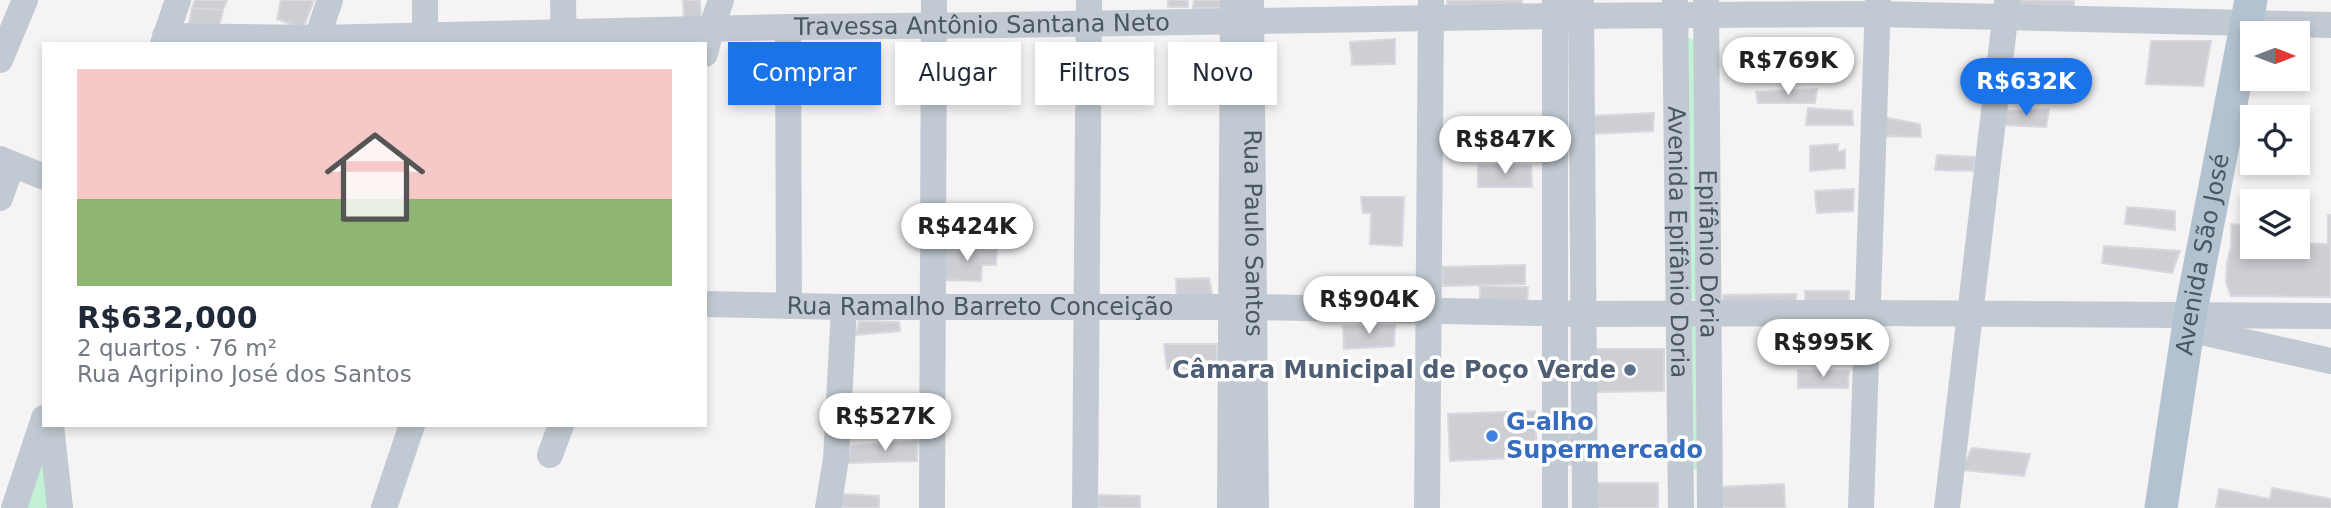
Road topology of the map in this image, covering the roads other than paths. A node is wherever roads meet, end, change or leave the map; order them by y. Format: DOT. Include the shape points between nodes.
graph roads {
  1 [pos="25,0"];
  2 [pos="178,0"];
  3 [pos="330,0"];
  4 [pos="425,0"];
  5 [pos="564,0"];
  6 [pos="721,0"];
  7 [pos="934,0"];
  8 [pos="1877,7"];
  9 [pos="1568,8"];
  10 [pos="1675,8"];
  11 [pos="1706,8"];
  12 [pos="1430,9"];
  13 [pos="2007,9"];
  14 [pos="1335,10"];
  15 [pos="1242,11"];
  16 [pos="2249,11"];
  17 [pos="1088,12"];
  18 [pos="2331,25"];
  19 [pos="934,26"];
  20 [pos="788,27"];
  21 [pos="425,35"];
  22 [pos="564,38"];
  23 [pos="164,40"];
  24 [pos="316,41"];
  25 [pos="708,41"];
  26 [pos="0,60"];
  27 [pos="6,162"];
  28 [pos="42,176"];
  29 [pos="0,198"];
  30 [pos="707,304"];
  31 [pos="789,306"];
  32 [pos="844,307"];
  33 [pos="1243,307"];
  34 [pos="932,308"];
  35 [pos="1087,308"];
  36 [pos="1429,310"];
  37 [pos="1554,313"];
  38 [pos="1868,313"];
  39 [pos="1970,313"];
  40 [pos="1583,314"];
  41 [pos="1678,314"];
  42 [pos="1709,314"];
  43 [pos="2331,316"];
  44 [pos="2189,322"];
  45 [pos="2331,361"];
  46 [pos="42,424"];
  47 [pos="51,427"];
  48 [pos="411,427"];
  49 [pos="560,427"];
  50 [pos="550,455"];
  51 [pos="1680,474"];
  52 [pos="1710,474"];
  53 [pos="1586,476"];
  54 [pos="1555,477"];
  55 [pos="14,508"];
  56 [pos="60,508"];
  57 [pos="384,508"];
  58 [pos="828,508"];
  59 [pos="932,508"];
  60 [pos="1085,508"];
  61 [pos="1230,508"];
  62 [pos="1256,508"];
  63 [pos="1427,508"];
  64 [pos="1555,508"];
  65 [pos="1585,508"];
  66 [pos="1681,508"];
  67 [pos="1710,508"];
  68 [pos="1861,508"];
  69 [pos="1947,508"];
  70 [pos="2161,508"];
  1 -- 26 [label="street"];
  2 -- 23 [label="street"];
  3 -- 24 [label="street"];
  4 -- 21 [label="street"];
  5 -- 22 [label="street"];
  6 -- 25 [label="street"];
  7 -- 19 [label="street"];
  8 -- 11 [label="street, Travessa Antônio Santana Neto"];
  8 -- 13 [label="street, Travessa Antônio Santana Neto"];
  8 -- 38 [label="street"];
  9 -- 10 [label="street, Travessa Antônio Santana Neto"];
  9 -- 12 [label="street, Travessa Antônio Santana Neto"];
  9 -- 37 [label="street"];
  9 -- 40 [label="street"];
  10 -- 11 [label="street, Travessa Antônio Santana Neto"];
  10 -- 41 [label="street, Avenida Epifânio Doria"];
  11 -- 42 [label="street, Epifânio Dória"];
  12 -- 14 [label="street, Travessa Antônio Santana Neto"];
  12 -- 36 [label="street"];
  13 -- 16 [label="street, Travessa Antônio Santana Neto"];
  13 -- 39 [label="street"];
  14 -- 15 [label="street, Travessa Antônio Santana Neto"];
  15 -- 17 [label="street, Travessa Antônio Santana Neto"];
  15 -- 33 [label="street, Rua Paulo Santos"];
  16 -- 18 [label="street, Travessa Antônio Santana Neto"];
  16 -- 44 [label="main road, Avenida São José"];
  17 -- 19 [label="street, Travessa Antônio Santana Neto"];
  17 -- 35 [label="street"];
  19 -- 20 [label="street, Travessa Antônio Santana Neto"];
  19 -- 34 [label="street"];
  20 -- 25 [label="street, Travessa Antônio Santana Neto"];
  20 -- 31 [label="street"];
  21 -- 22 [label="street, Travessa Antônio Santana Neto"];
  21 -- 24 [label="street, Travessa Antônio Santana Neto"];
  22 -- 25 [label="street, Travessa Antônio Santana Neto"];
  23 -- 24 [label="street, Travessa Antônio Santana Neto"];
  27 -- 28 [label="street"];
  27 -- 29 [label="street"];
  30 -- 31 [label="street, Rua Ramalho Barreto Conceição"];
  31 -- 32 [label="street, Rua Ramalho Barreto Conceição"];
  32 -- 34 [label="street, Rua Ramalho Barreto Conceição"];
  32 -- 58 [label="street" via="836,459"];
  33 -- 35 [label="street, Rua Ramalho Barreto Conceição"];
  33 -- 36 [label="street, Rua Ramalho Barreto Conceição"];
  33 -- 61 [label="street, Rua Paulo Santos"];
  33 -- 62 [label="street, Rua Paulo Santos"];
  34 -- 35 [label="street, Rua Ramalho Barreto Conceição"];
  34 -- 59 [label="street"];
  35 -- 60 [label="street"];
  36 -- 37 [label="street, Rua Ramalho Barreto Conceição"];
  36 -- 63 [label="street"];
  37 -- 40 [label="street, Rua Ramalho Barreto Conceição"];
  37 -- 54 [label="street"];
  38 -- 39 [label="street, Rua Ramalho Barreto Conceição"];
  38 -- 42 [label="street, Rua Ramalho Barreto Conceição"];
  38 -- 68 [label="street"];
  39 -- 44 [label="street, Rua Ramalho Barreto Conceição"];
  39 -- 69 [label="street"];
  40 -- 41 [label="street, Rua Ramalho Barreto Conceição"];
  40 -- 53 [label="street"];
  41 -- 42 [label="street, Rua Ramalho Barreto Conceição"];
  41 -- 51 [label="street, Avenida Epifânio Doria"];
  42 -- 52 [label="street, Epifânio Dória"];
  43 -- 44 [label="street"];
  44 -- 45 [label="street"];
  44 -- 70 [label="main road, Avenida São José"];
  46 -- 55 [label="street"];
  47 -- 56 [label="street"];
  48 -- 57 [label="street"];
  49 -- 50 [label="street"];
  51 -- 52 [label="street"];
  51 -- 66 [label="street, Avenida Epifânio Doria"];
  52 -- 67 [label="street, Epifânio Dória"];
  53 -- 54 [label="street"];
  53 -- 65 [label="street"];
  54 -- 64 [label="street"];
}
